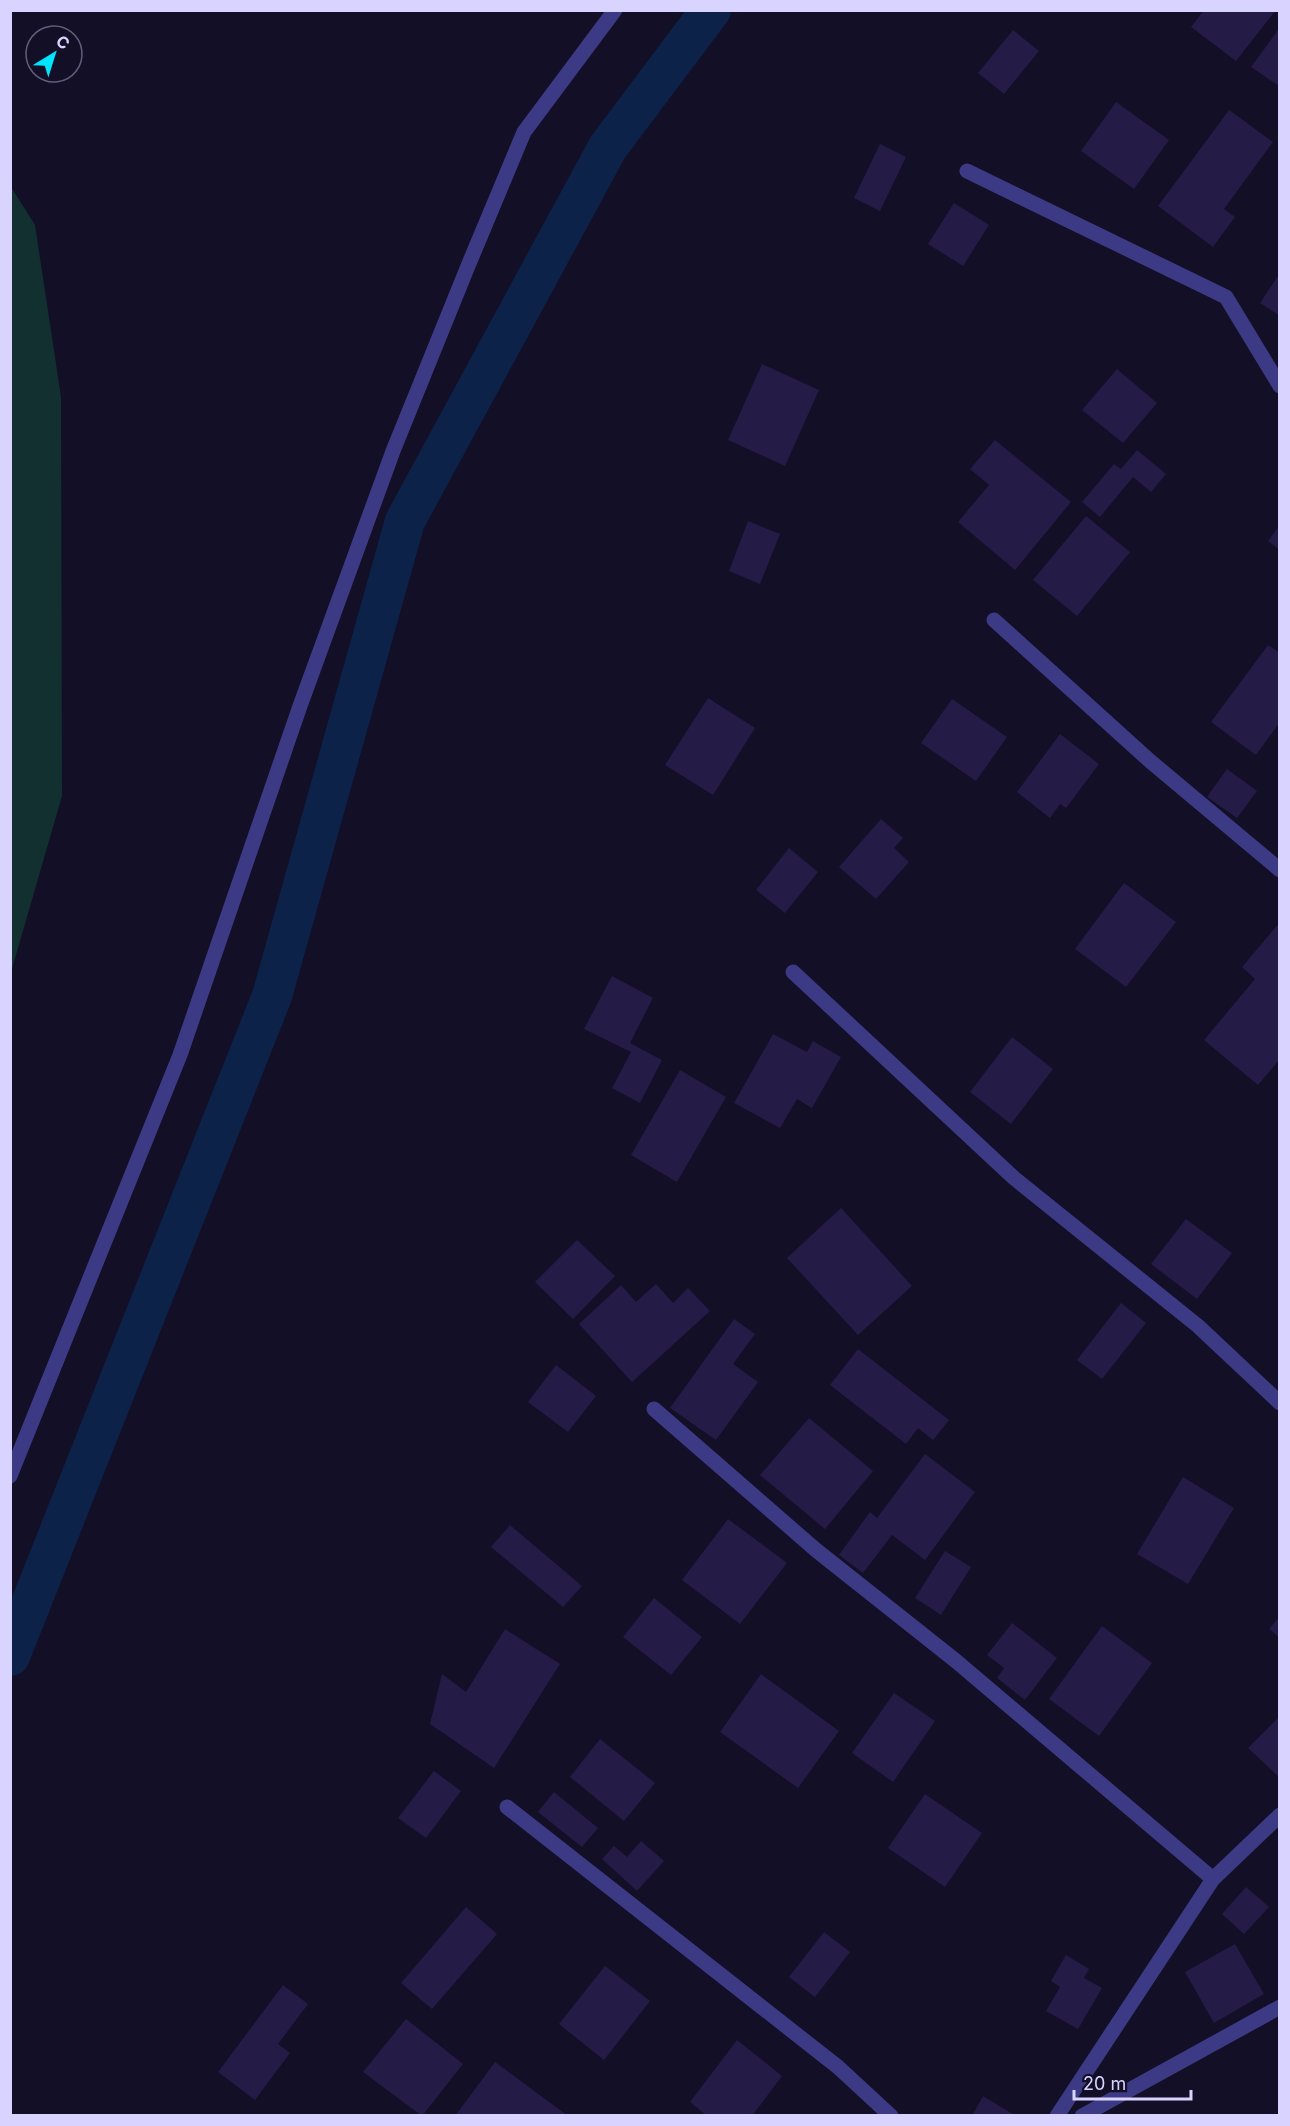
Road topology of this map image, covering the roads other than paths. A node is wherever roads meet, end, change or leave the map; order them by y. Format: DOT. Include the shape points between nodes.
graph roads {
  1 [pos="615,10"];
  2 [pos="967,171"];
  3 [pos="1280,386"];
  4 [pos="994,620"];
  5 [pos="1280,870"];
  6 [pos="794,972"];
  7 [pos="1280,1403"];
  8 [pos="654,1409"];
  9 [pos="10,1476"];
  10 [pos="507,1807"];
  11 [pos="1280,1815"];
  12 [pos="1213,1879"];
  13 [pos="1280,2007"];
  14 [pos="891,2115"];
  15 [pos="1057,2115"];
  16 [pos="1082,2115"];
  1 -- 9 [label="street" via="524,132 468,266 393,451 320,650 180,1055"];
  2 -- 3 [label="street" via="1226,297"];
  4 -- 5 [label="street" via="1150,761"];
  6 -- 7 [label="street" via="1014,1178 1198,1326"];
  8 -- 12 [label="street" via="816,1550 964,1668"];
  10 -- 14 [label="street" via="838,2067"];
  11 -- 12 [label="street"];
  12 -- 15 [label="street"];
  13 -- 16 [label="street"];
}
